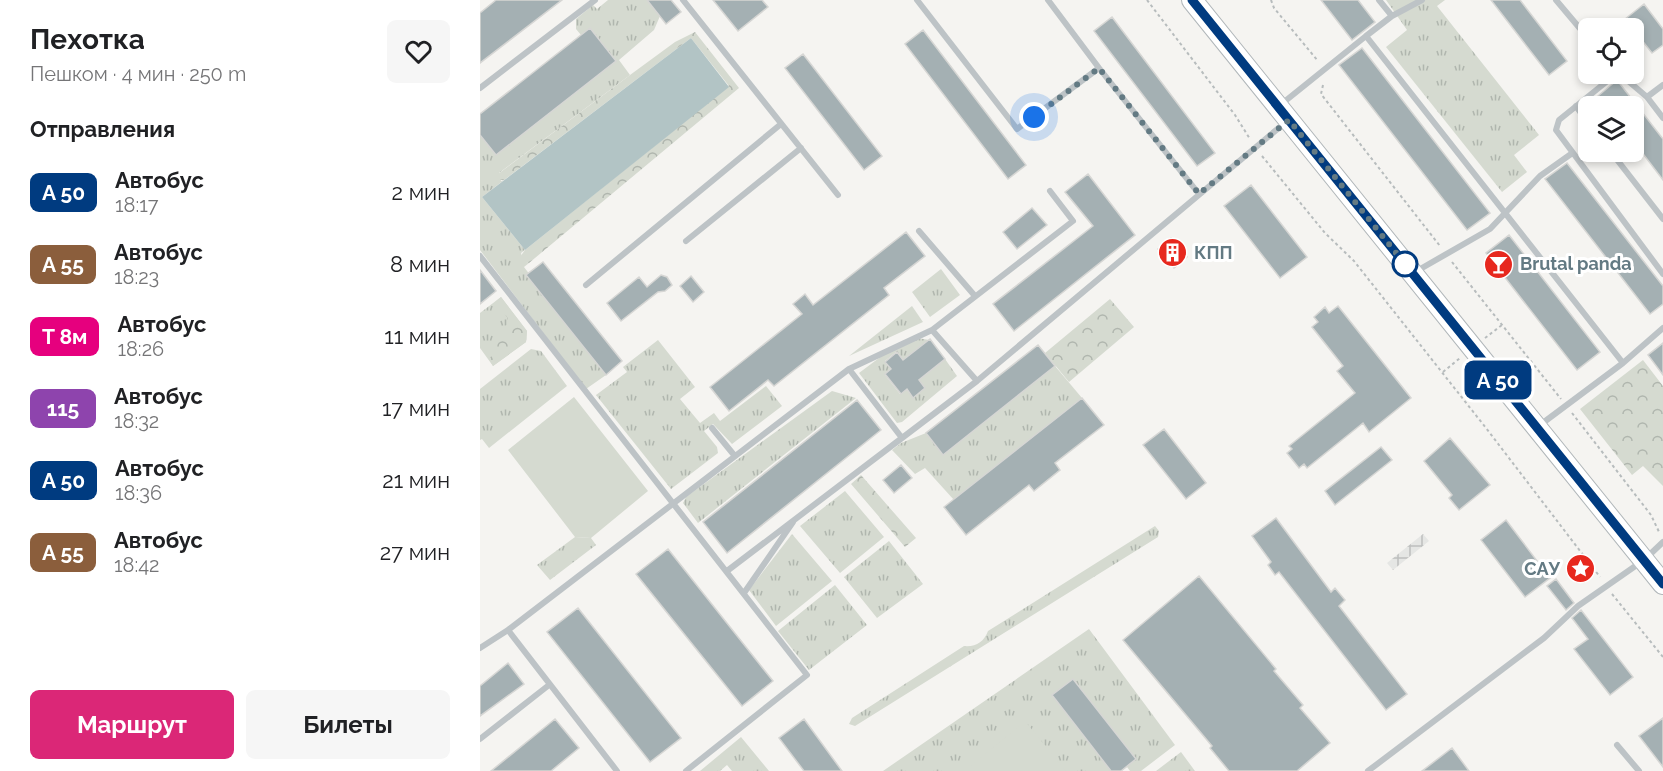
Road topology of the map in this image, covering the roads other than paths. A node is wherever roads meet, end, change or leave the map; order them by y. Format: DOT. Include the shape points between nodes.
graph roads {
  1 [pos="595,0"];
  2 [pos="683,0"];
  3 [pos="917,0"];
  4 [pos="1047,0"];
  5 [pos="1192,0"];
  6 [pos="1379,0"];
  7 [pos="1422,0"];
  8 [pos="1556,0"];
  9 [pos="1392,16"];
  10 [pos="1578,26"];
  11 [pos="1366,36"];
  12 [pos="1099,68"];
  13 [pos="1605,84"];
  14 [pos="1631,84"];
  15 [pos="1663,85"];
  16 [pos="480,88"];
  17 [pos="1647,97"];
  18 [pos="1576,106"];
  19 [pos="1578,109"];
  20 [pos="1284,113"];
  21 [pos="1663,118"];
  22 [pos="782,124"];
  23 [pos="801,148"];
  24 [pos="1571,154"];
  25 [pos="1619,162"];
  26 [pos="1050,191"];
  27 [pos="1199,194"];
  28 [pos="838,195"];
  29 [pos="1506,214"];
  30 [pos="1663,219"];
  31 [pos="919,231"];
  32 [pos="686,242"];
  33 [pos="480,256"];
  34 [pos="1413,273"];
  35 [pos="1663,274"];
  36 [pos="586,285"];
  37 [pos="975,296"];
  38 [pos="1663,328"];
  39 [pos="932,330"];
  40 [pos="1623,363"];
  41 [pos="849,369"];
  42 [pos="977,381"];
  43 [pos="712,428"];
  44 [pos="1537,428"];
  45 [pos="902,438"];
  46 [pos="734,456"];
  47 [pos="674,501"];
  48 [pos="797,517"];
  49 [pos="1663,541"];
  50 [pos="1644,560"];
  51 [pos="727,571"];
  52 [pos="1663,584"];
  53 [pos="744,593"];
  54 [pos="508,630"];
  55 [pos="480,648"];
  56 [pos="549,685"];
  57 [pos="480,739"];
  58 [pos="1617,745"];
  59 [pos="617,771"];
  60 [pos="686,771"];
  61 [pos="1368,771"];
  62 [pos="1639,771"];
  1 -- 16 [label="lane"];
  2 -- 22 [label="lane"];
  3 -- 12 [label="lane" via="1017,129"];
  4 -- 12 [label="lane"];
  5 -- 20 [label="main road"];
  6 -- 9 [label="lane"];
  7 -- 9 [label="lane"];
  8 -- 10 [label="lane"];
  9 -- 11 [label="lane"];
  11 -- 20 [label="lane" via="1324,69"];
  11 -- 29 [label="lane"];
  12 -- 27 [label="lane"];
  13 -- 18 [label="lane"];
  14 -- 17 [label="lane"];
  15 -- 17 [label="lane"];
  17 -- 21 [label="lane"];
  18 -- 19 [label="lane"];
  18 -- 24 [label="lane" via="1556,125"];
  20 -- 27 [label="lane" via="1255,147"];
  20 -- 34 [label="main road"];
  22 -- 23 [label="lane"];
  22 -- 36 [label="lane"];
  23 -- 28 [label="lane"];
  23 -- 32 [label="lane"];
  24 -- 29 [label="lane" via="1540,176"];
  24 -- 35 [label="lane"];
  25 -- 30 [label="lane"];
  26 -- 37 [label="lane" via="1074,221"];
  27 -- 42 [label="lane"];
  29 -- 34 [label="lane" via="1490,229"];
  29 -- 40 [label="lane"];
  31 -- 37 [label="lane"];
  33 -- 47 [label="lane"];
  34 -- 44 [label="main road"];
  37 -- 39 [label="lane"];
  38 -- 40 [label="lane"];
  39 -- 41 [label="lane"];
  39 -- 42 [label="lane"];
  40 -- 44 [label="lane"];
  41 -- 45 [label="lane"];
  41 -- 46 [label="lane"];
  42 -- 45 [label="lane"];
  43 -- 46 [label="lane"];
  44 -- 50 [label="main road"];
  45 -- 48 [label="lane"];
  46 -- 47 [label="lane"];
  47 -- 51 [label="lane"];
  47 -- 54 [label="lane"];
  48 -- 51 [label="lane"];
  48 -- 53 [label="lane"];
  49 -- 50 [label="lane"];
  50 -- 52 [label="main road"];
  50 -- 61 [label="lane" via="1578,606 1544,638"];
  51 -- 53 [label="lane"];
  53 -- 60 [label="lane" via="807,675"];
  54 -- 55 [label="lane"];
  54 -- 56 [label="lane"];
  56 -- 57 [label="lane"];
  56 -- 59 [label="lane"];
  58 -- 62 [label="lane"];
}
